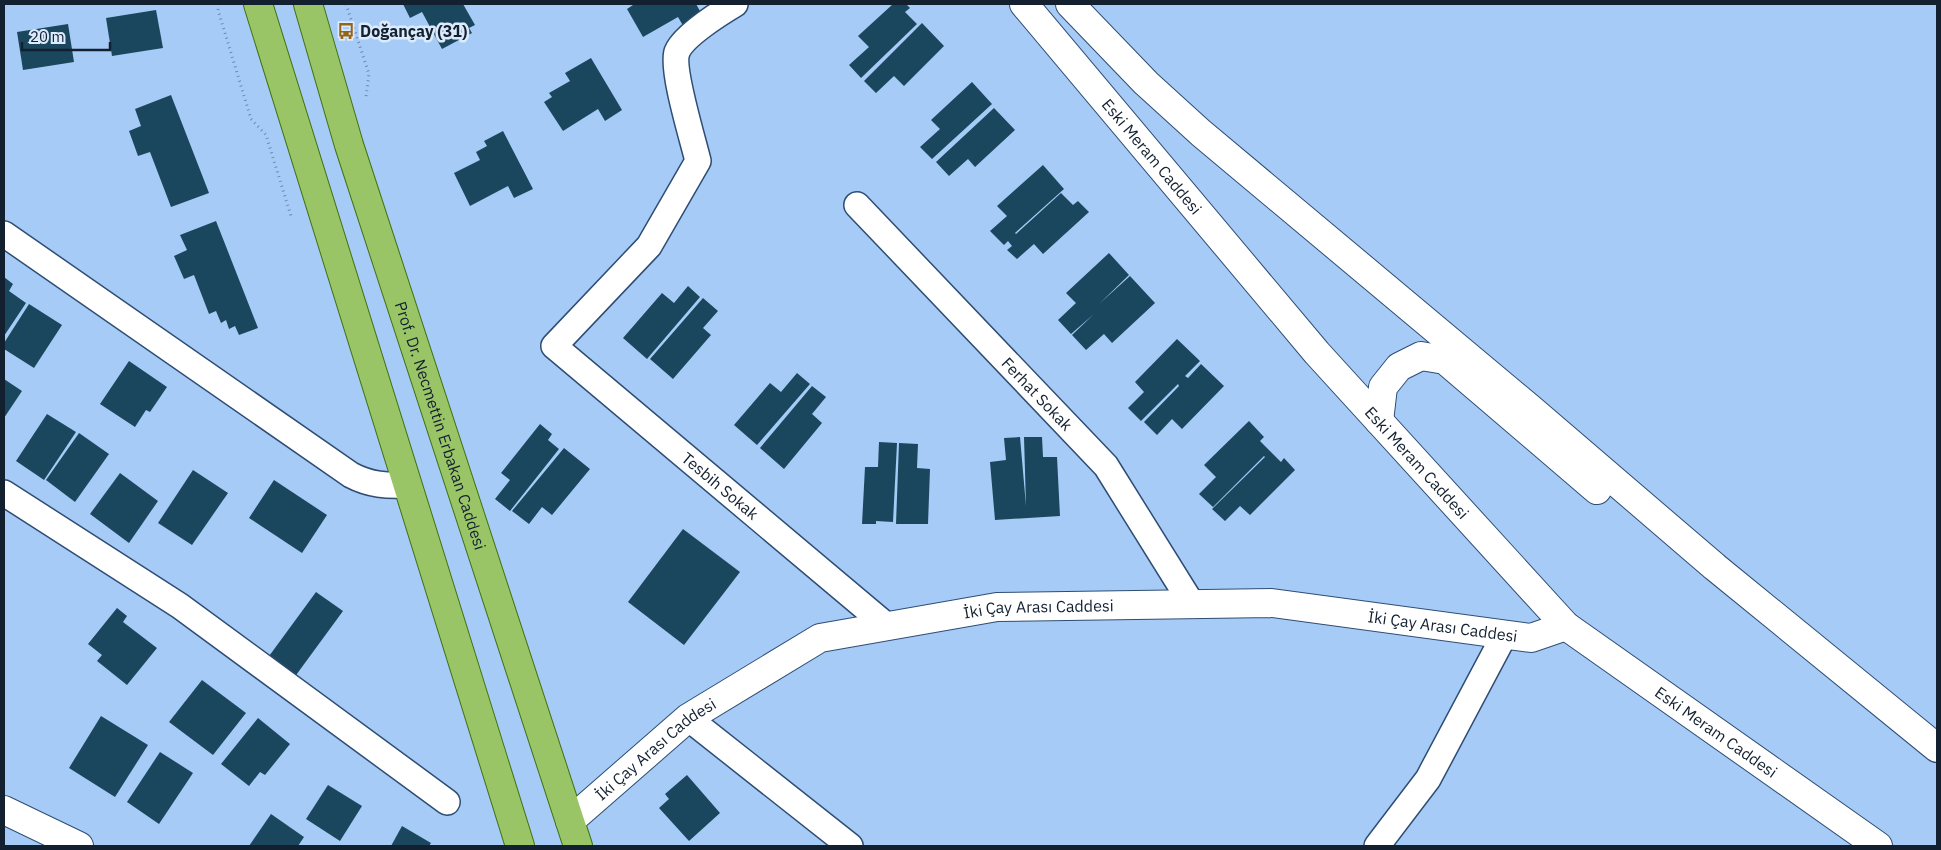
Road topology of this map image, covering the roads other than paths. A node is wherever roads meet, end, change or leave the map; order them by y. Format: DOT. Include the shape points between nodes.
graph roads {
  1 [pos="258,4"];
  2 [pos="308,4"];
  3 [pos="735,4"];
  4 [pos="1024,4"];
  5 [pos="1070,4"];
  6 [pos="857,205"];
  7 [pos="4,234"];
  8 [pos="1379,421"];
  9 [pos="408,485"];
  10 [pos="4,493"];
  11 [pos="1715,566"];
  12 [pos="1192,604"];
  13 [pos="887,626"];
  14 [pos="1566,626"];
  15 [pos="1505,634"];
  16 [pos="688,718"];
  17 [pos="1937,748"];
  18 [pos="447,802"];
  19 [pos="4,810"];
  20 [pos="574,834"];
  21 [pos="519,844"];
  22 [pos="79,846"];
  23 [pos="850,846"];
  24 [pos="1376,846"];
  25 [pos="1878,846"];
  1 -- 9 [label="main road"];
  2 -- 20 [label="main road, Prof. Dr. Necmettin Erbakan Caddesi" via="352,154"];
  3 -- 13 [label="street, Tesbih Sokak" via="686,39 676,53 677,74 698,161 649,246 554,346"];
  4 -- 8 [label="street, Eski Meram Caddesi" via="1317,353"];
  5 -- 11 [label="street" via="1146,83 1201,133"];
  6 -- 12 [label="street, Ferhat Sokak" via="1106,466"];
  7 -- 9 [label="street" via="351,475 376,484"];
  8 -- 11 [label="street" via="1383,386 1399,367 1421,356 1445,360 1632,520"];
  8 -- 14 [label="street, Eski Meram Caddesi"];
  9 -- 21 [label="main road"];
  10 -- 18 [label="street" via="180,606"];
  11 -- 17 [label="street"];
  12 -- 13 [label="street, İki Çay Arası Caddesi" via="996,607"];
  12 -- 15 [label="street, İki Çay Arası Caddesi" via="1272,603"];
  13 -- 16 [label="street, İki Çay Arası Caddesi" via="820,638"];
  14 -- 15 [label="street, İki Çay Arası Caddesi" via="1532,638"];
  14 -- 25 [label="street, Eski Meram Caddesi"];
  15 -- 24 [label="street" via="1428,779"];
  16 -- 20 [label="street, İki Çay Arası Caddesi"];
  16 -- 23 [label="street"];
  19 -- 22 [label="street"];
}
